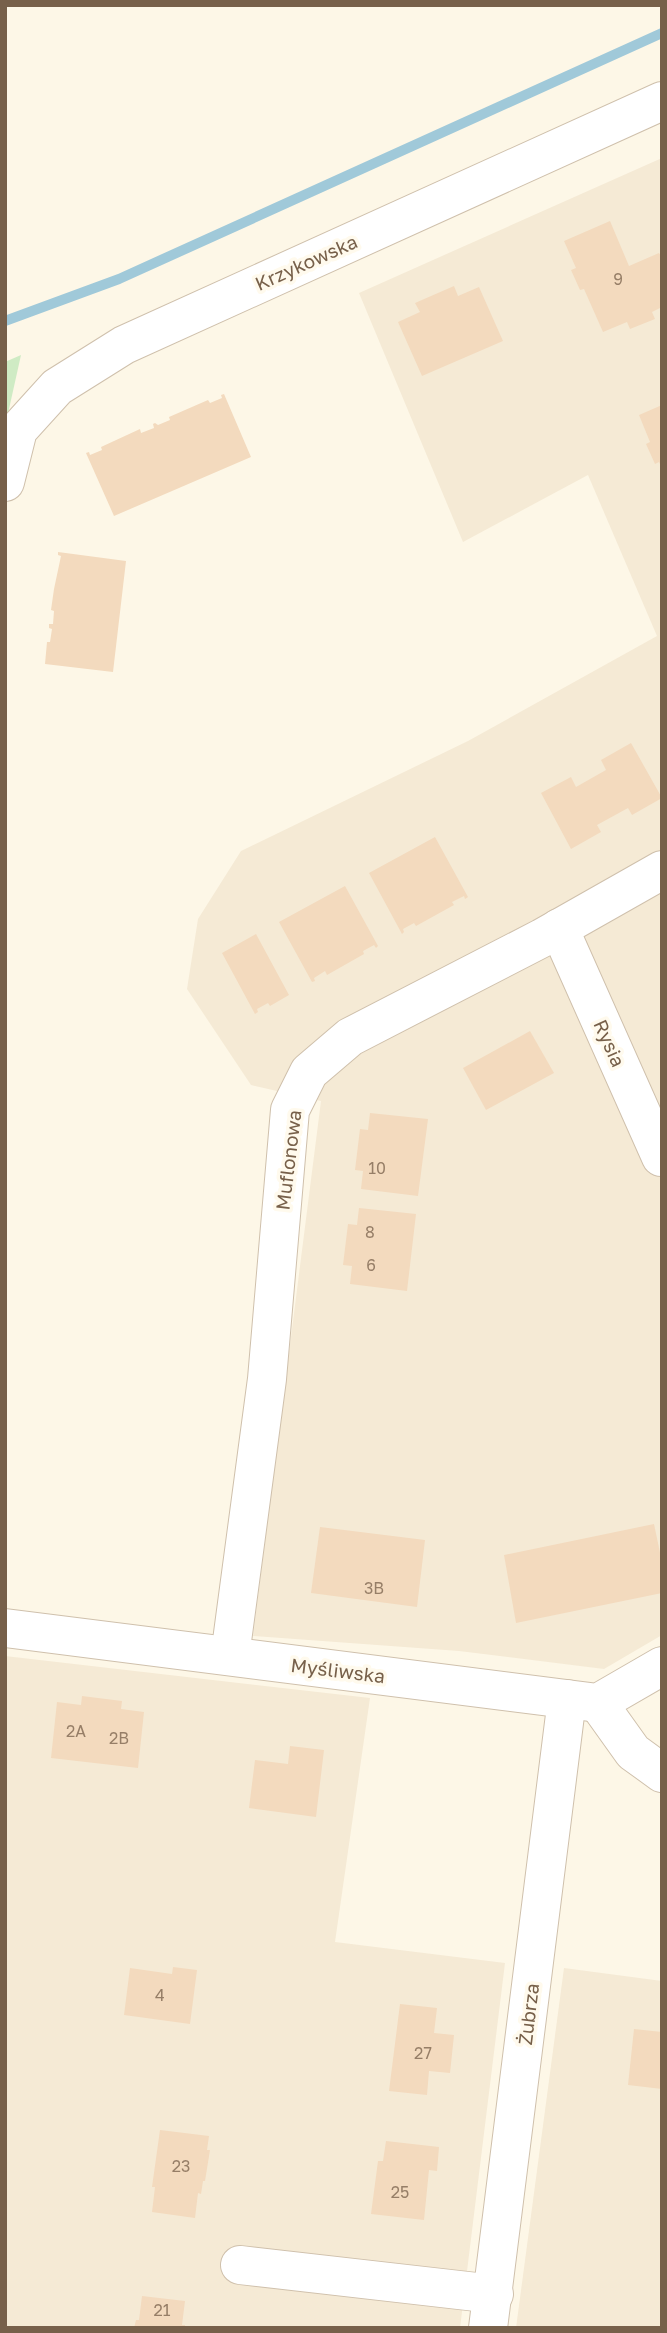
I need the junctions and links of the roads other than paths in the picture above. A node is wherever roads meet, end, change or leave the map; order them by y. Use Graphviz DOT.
graph roads {
  1 [pos="662,101"];
  2 [pos="5,482"];
  3 [pos="662,870"];
  4 [pos="559,928"];
  5 [pos="661,1157"];
  6 [pos="5,1628"];
  7 [pos="230,1656"];
  8 [pos="662,1666"];
  9 [pos="582,1701"];
  10 [pos="662,1773"];
  11 [pos="240,2265"];
  12 [pos="491,2311"];
  1 -- 2 [label="street, Krzykowska"];
  3 -- 4 [label="street, Muflonowa"];
  4 -- 5 [label="street, Rysia"];
  4 -- 7 [label="street, Muflonowa"];
  6 -- 7 [label="street, Myśliwska"];
  7 -- 9 [label="street, Myśliwska"];
  8 -- 9 [label="street"];
  9 -- 10 [label="street"];
  9 -- 12 [label="street, Żubrza"];
  11 -- 12 [label="street"];
}
